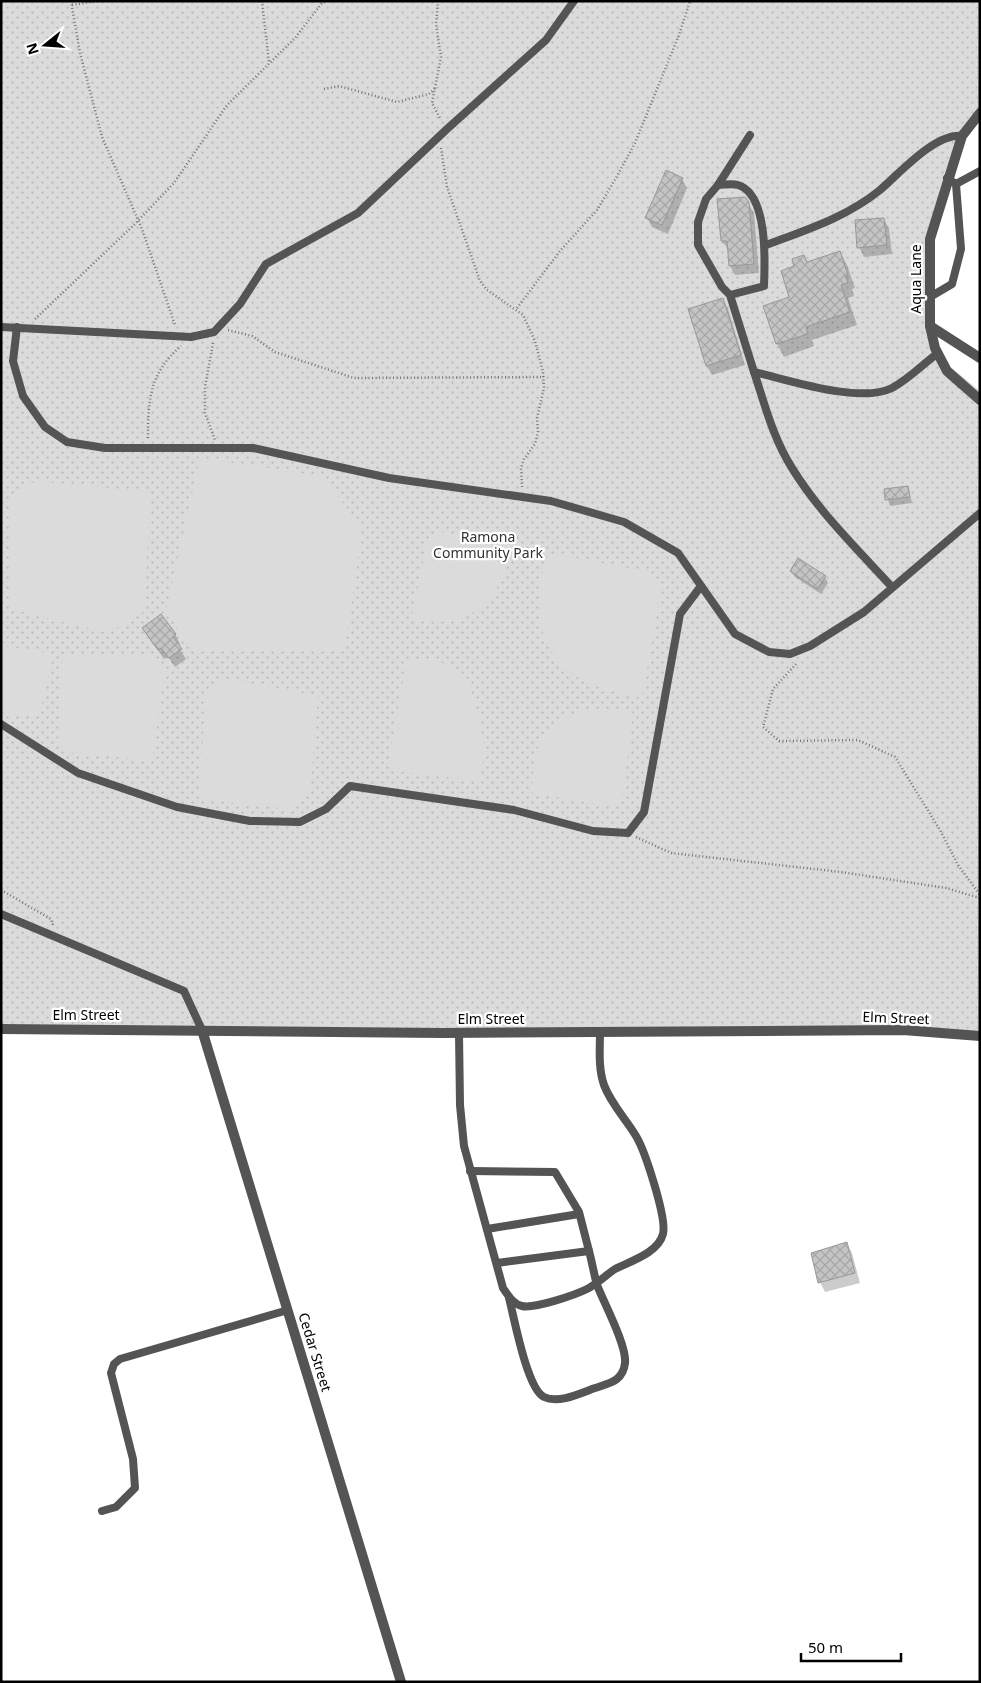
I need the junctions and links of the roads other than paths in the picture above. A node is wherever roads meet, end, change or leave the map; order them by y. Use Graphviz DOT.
graph roads {
  1 [pos="574,1"];
  2 [pos="978,116"];
  3 [pos="750,135"];
  4 [pos="962,136"];
  5 [pos="980,172"];
  6 [pos="951,181"];
  7 [pos="718,185"];
  8 [pos="766,245"];
  9 [pos="730,295"];
  10 [pos="930,297"];
  11 [pos="930,326"];
  12 [pos="1,327"];
  13 [pos="17,327"];
  14 [pos="938,354"];
  15 [pos="980,358"];
  16 [pos="754,372"];
  17 [pos="980,400"];
  18 [pos="980,513"];
  19 [pos="701,586"];
  20 [pos="892,587"];
  21 [pos="1,724"];
  22 [pos="1,914"];
  23 [pos="1,1028"];
  24 [pos="202,1030"];
  25 [pos="600,1032"];
  26 [pos="459,1033"];
  27 [pos="980,1036"];
  28 [pos="470,1171"];
  29 [pos="579,1214"];
  30 [pos="487,1230"];
  31 [pos="589,1251"];
  32 [pos="496,1263"];
  33 [pos="597,1282"];
  34 [pos="509,1298"];
  35 [pos="288,1310"];
  36 [pos="102,1511"];
  37 [pos="401,1682"];
  1 -- 13 [label="lane"];
  2 -- 4 [label="street, Aqua Lane"];
  3 -- 7 [label="lane"];
  4 -- 6 [label="street, Aqua Lane"];
  4 -- 8 [label="lane"];
  5 -- 6 [label="lane"];
  6 -- 10 [label="street, Aqua Lane"];
  6 -- 10 [label="lane"];
  7 -- 8 [label="lane"];
  7 -- 9 [label="lane"];
  8 -- 9 [label="lane"];
  9 -- 16 [label="lane"];
  10 -- 11 [label="street, Aqua Lane"];
  11 -- 14 [label="street, Aqua Lane"];
  11 -- 15 [label="street"];
  12 -- 13 [label="lane"];
  13 -- 19 [label="lane"];
  14 -- 16 [label="lane"];
  14 -- 17 [label="street, Aqua Lane"];
  16 -- 20 [label="lane"];
  18 -- 20 [label="lane"];
  19 -- 20 [label="lane"];
  19 -- 21 [label="lane"];
  22 -- 24 [label="lane"];
  23 -- 24 [label="street, Elm Street"];
  24 -- 26 [label="street, Elm Street"];
  24 -- 35 [label="street, Cedar Street"];
  25 -- 26 [label="street, Elm Street"];
  25 -- 27 [label="street, Elm Street"];
  25 -- 33 [label="lane"];
  26 -- 28 [label="lane"];
  28 -- 29 [label="lane"];
  28 -- 30 [label="lane"];
  29 -- 30 [label="lane"];
  29 -- 31 [label="lane"];
  30 -- 32 [label="lane"];
  31 -- 32 [label="lane"];
  31 -- 33 [label="lane"];
  32 -- 34 [label="lane"];
  33 -- 34 [label="lane"];
  33 -- 34 [label="lane"];
  35 -- 36 [label="lane"];
  35 -- 37 [label="street, Cedar Street"];
}
